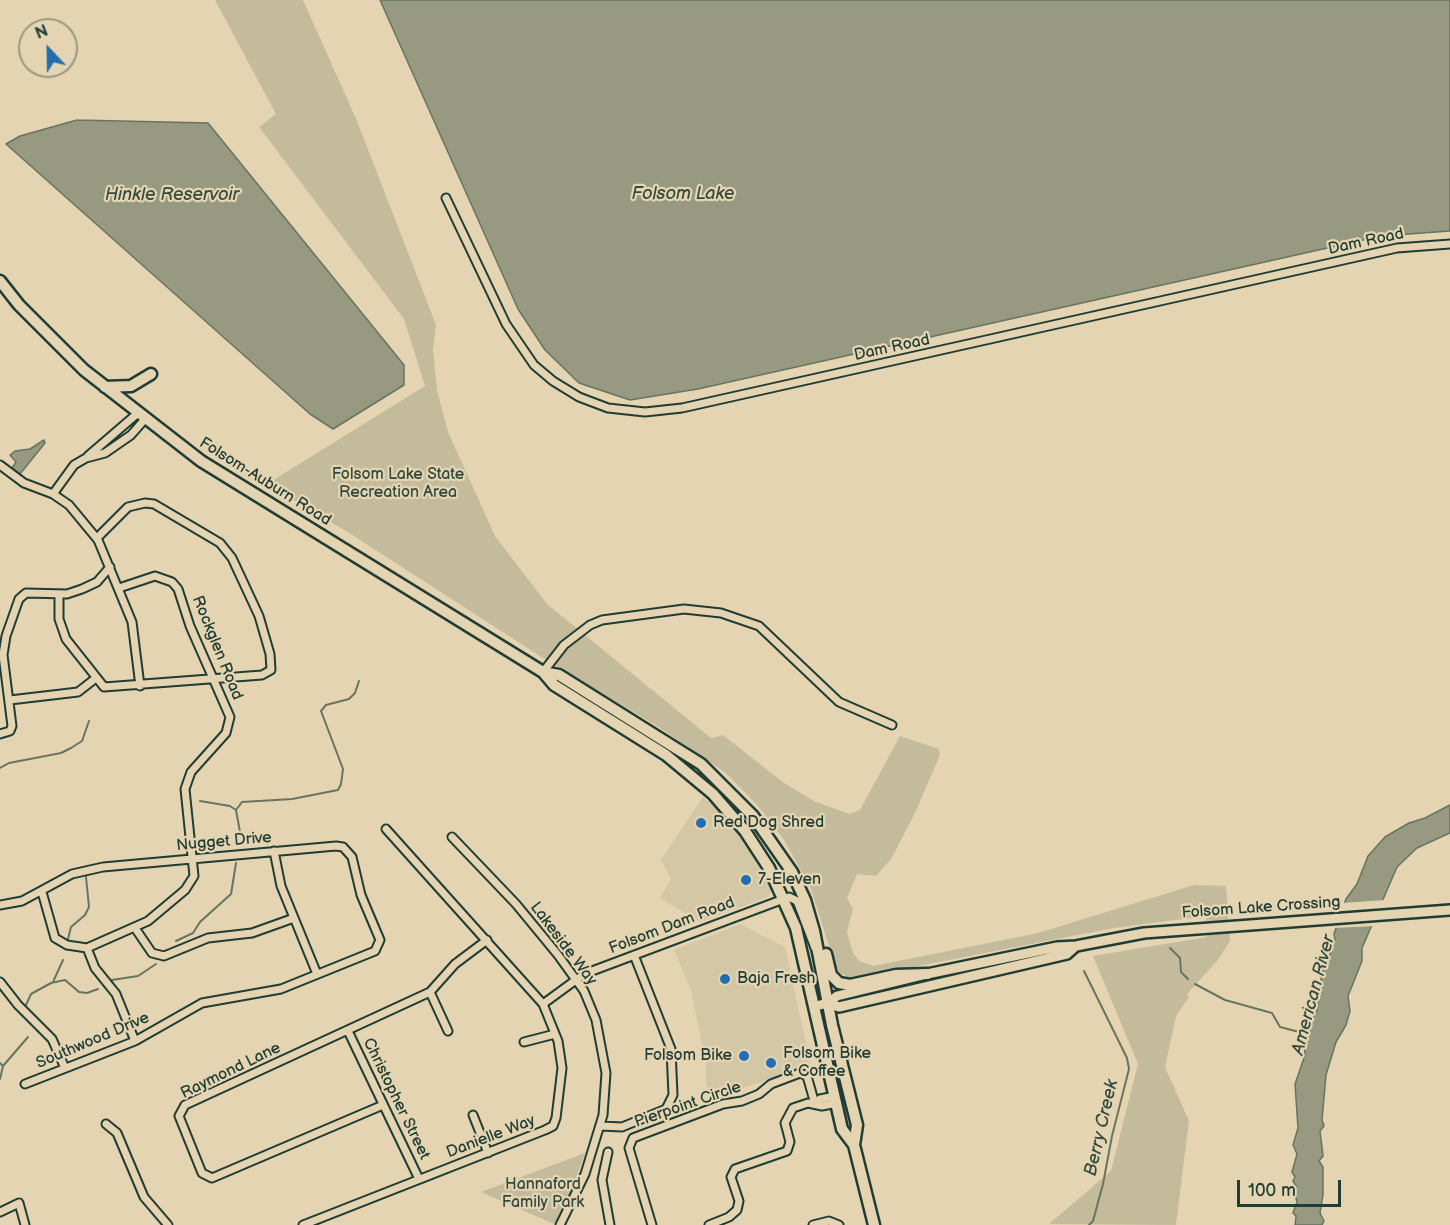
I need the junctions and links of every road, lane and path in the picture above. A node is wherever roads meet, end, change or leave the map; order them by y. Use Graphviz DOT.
graph roads {
  1 [pos="446,198"];
  2 [pos="1450,244"];
  3 [pos="0,281"];
  4 [pos="151,374"];
  5 [pos="104,387"];
  6 [pos="141,416"];
  7 [pos="0,465"];
  8 [pos="53,494"];
  9 [pos="97,538"];
  10 [pos="110,567"];
  11 [pos="119,588"];
  12 [pos="59,594"];
  13 [pos="543,672"];
  14 [pos="96,678"];
  15 [pos="213,678"];
  16 [pos="140,686"];
  17 [pos="10,700"];
  18 [pos="892,725"];
  19 [pos="0,734"];
  20 [pos="386,829"];
  21 [pos="452,837"];
  22 [pos="274,851"];
  23 [pos="193,858"];
  24 [pos="42,892"];
  25 [pos="784,898"];
  26 [pos="0,905"];
  27 [pos="1450,910"];
  28 [pos="294,918"];
  29 [pos="135,928"];
  30 [pos="814,931"];
  31 [pos="487,940"];
  32 [pos="1076,946"];
  33 [pos="87,948"];
  34 [pos="373,952"];
  35 [pos="818,952"];
  36 [pos="634,955"];
  37 [pos="317,974"];
  38 [pos="927,974"];
  39 [pos="577,980"];
  40 [pos="0,982"];
  41 [pos="430,992"];
  42 [pos="543,1004"];
  43 [pos="828,1004"];
  44 [pos="816,1006"];
  45 [pos="348,1031"];
  46 [pos="448,1031"];
  47 [pos="555,1034"];
  48 [pos="135,1041"];
  49 [pos="524,1041"];
  50 [pos="65,1068"];
  51 [pos="25,1084"];
  52 [pos="836,1100"];
  53 [pos="815,1104"];
  54 [pos="383,1105"];
  55 [pos="473,1115"];
  56 [pos="106,1124"];
  57 [pos="601,1126"];
  58 [pos="854,1145"];
  59 [pos="608,1152"];
  60 [pos="488,1153"];
  61 [pos="419,1179"];
  62 [pos="0,1212"];
  63 [pos="25,1225"];
  64 [pos="168,1225"];
  65 [pos="303,1225"];
  66 [pos="560,1225"];
  67 [pos="610,1225"];
  68 [pos="652,1225"];
  69 [pos="709,1225"];
  70 [pos="813,1225"];
  71 [pos="839,1225"];
  72 [pos="874,1225"];
  1 -- 2 [label="street, Dam Road"];
  3 -- 5 [label="main road, Folsom-Auburn Road"];
  4 -- 5 [label="main road"];
  5 -- 6 [label="main road, Folsom-Auburn Road"];
  6 -- 8 [label="street"];
  6 -- 13 [label="main road, Folsom-Auburn Road"];
  7 -- 8 [label="street"];
  8 -- 9 [label="street"];
  9 -- 10 [label="street"];
  9 -- 15 [label="street"];
  10 -- 11 [label="street"];
  10 -- 12 [label="street"];
  11 -- 15 [label="street, Rockglen Road"];
  11 -- 16 [label="street"];
  12 -- 14 [label="street"];
  12 -- 17 [label="street"];
  13 -- 18 [label="street"];
  13 -- 25 [label="main road, Folsom-Auburn Road"];
  13 -- 30 [label="main road, Folsom-Auburn Road"];
  14 -- 16 [label="street"];
  14 -- 17 [label="street"];
  15 -- 16 [label="street"];
  15 -- 23 [label="street, Rockglen Road"];
  17 -- 19 [label="street"];
  20 -- 31 [label="street, Danielle Way"];
  21 -- 39 [label="street, Lakeside Way"];
  22 -- 23 [label="street, Nugget Drive"];
  22 -- 28 [label="street"];
  22 -- 34 [label="street, Nugget Drive"];
  23 -- 24 [label="street, Nugget Drive"];
  23 -- 29 [label="street, Rockglen Road"];
  24 -- 26 [label="street, Nugget Drive"];
  24 -- 33 [label="street"];
  25 -- 35 [label="street"];
  25 -- 36 [label="street, Folsom Dam Road"];
  25 -- 44 [label="main road, Folsom-Auburn Road"];
  27 -- 32 [label="main road, Folsom Lake Crossing"];
  28 -- 29 [label="street"];
  28 -- 37 [label="street"];
  29 -- 33 [label="street, Rockglen Road"];
  30 -- 35 [label="main road, Folsom-Auburn Road"];
  30 -- 38 [label="main road"];
  31 -- 41 [label="street, Raymond Lane"];
  31 -- 42 [label="street, Danielle Way"];
  32 -- 38 [label="main road, Folsom Lake Crossing"];
  32 -- 43 [label="main road, Folsom Lake Crossing"];
  33 -- 48 [label="street"];
  34 -- 37 [label="street, Southwood Drive"];
  35 -- 43 [label="main road, Folsom-Auburn Road"];
  36 -- 39 [label="street, Folsom Dam Road"];
  36 -- 57 [label="street"];
  37 -- 48 [label="street, Southwood Drive"];
  38 -- 43 [label="main road, Folsom Lake Crossing"];
  39 -- 42 [label="street, Folsom Dam Road"];
  39 -- 57 [label="street, Lakeside Way"];
  40 -- 50 [label="street"];
  41 -- 45 [label="street, Raymond Lane"];
  41 -- 46 [label="street"];
  42 -- 47 [label="street, Danielle Way"];
  43 -- 44 [label="main road, Folsom Lake Crossing"];
  43 -- 58 [label="main road, Folsom-Auburn Road"];
  44 -- 52 [label="main road, Folsom-Auburn Road"];
  45 -- 54 [label="street, Christopher Street"];
  45 -- 54 [label="street, Raymond Lane"];
  47 -- 49 [label="street"];
  47 -- 60 [label="street, Danielle Way"];
  48 -- 50 [label="street, Southwood Drive"];
  50 -- 51 [label="street, Southwood Drive"];
  52 -- 53 [label="street"];
  52 -- 58 [label="main road, Folsom-Auburn Road"];
  53 -- 68 [label="street, Pierpoint Circle"];
  53 -- 69 [label="street"];
  54 -- 61 [label="street, Christopher Street"];
  55 -- 60 [label="street"];
  56 -- 64 [label="street"];
  57 -- 66 [label="street, Lakeside Way"];
  58 -- 72 [label="main road, Folsom-Auburn Road"];
  59 -- 67 [label="street"];
  60 -- 61 [label="street, Danielle Way"];
  61 -- 65 [label="street, Danielle Way"];
  62 -- 63 [label="street"];
  70 -- 71 [label="street"];
}
